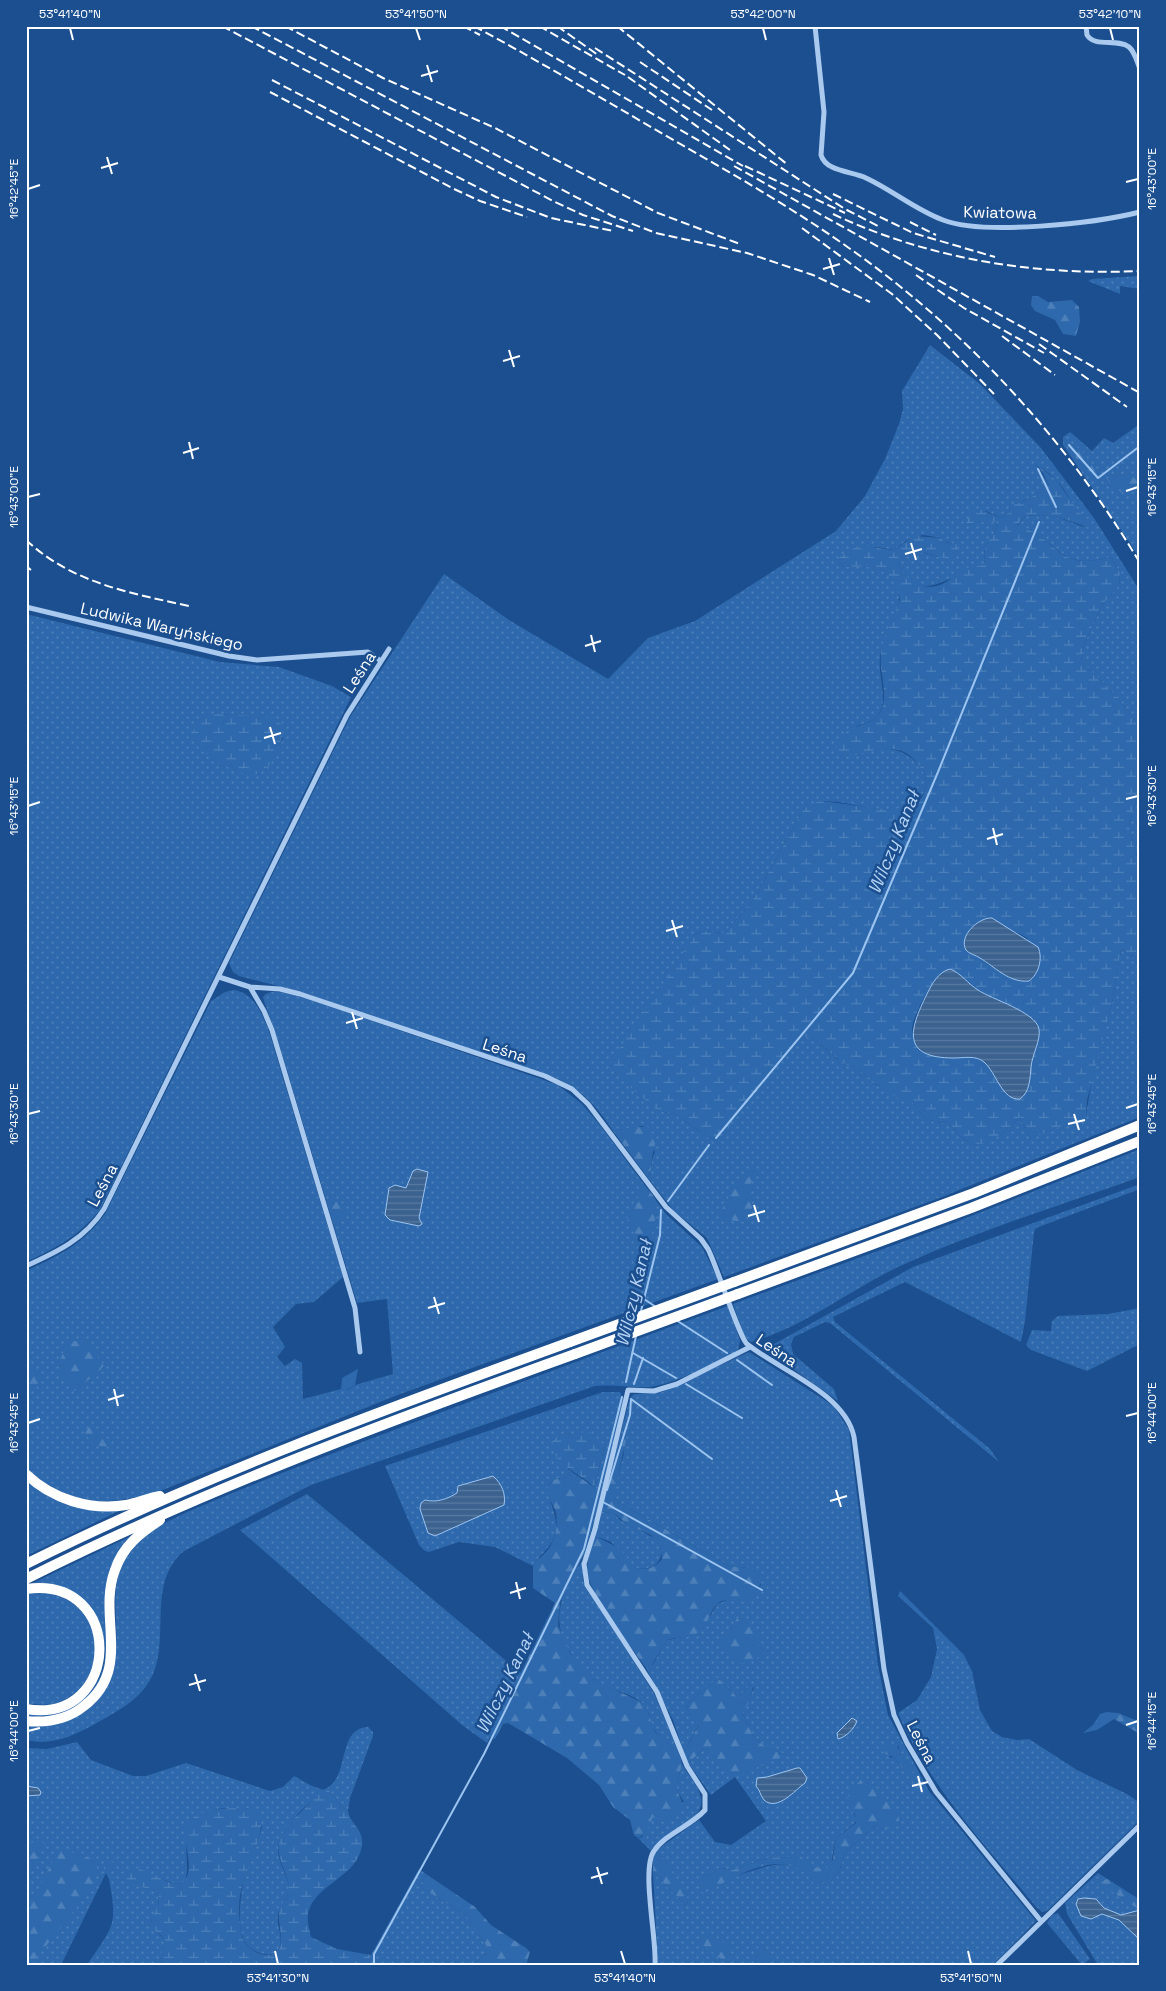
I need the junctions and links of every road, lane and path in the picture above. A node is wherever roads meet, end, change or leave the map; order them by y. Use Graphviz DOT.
graph roads {
  1 [pos="815,26"];
  2 [pos="1086,26"];
  3 [pos="1140,70"];
  4 [pos="1140,212"];
  5 [pos="26,607"];
  6 [pos="388,649"];
  7 [pos="381,661"];
  8 [pos="219,977"];
  9 [pos="250,987"];
  10 [pos="1140,1125"];
  11 [pos="1140,1141"];
  12 [pos="26,1266"];
  13 [pos="750,1347"];
  14 [pos="360,1352"];
  15 [pos="26,1474"];
  16 [pos="187,1489"];
  17 [pos="192,1500"];
  18 [pos="26,1564"];
  19 [pos="26,1579"];
  20 [pos="26,1589"];
  21 [pos="26,1709"];
  22 [pos="26,1721"];
  23 [pos="1140,1825"];
  24 [pos="1041,1921"];
  25 [pos="655,1965"];
  26 [pos="997,1965"];
  1 -- 4 [label="street, Kwiatowa"];
  2 -- 3 [label="street"];
  5 -- 7 [label="street, Ludwika Waryńskiego"];
  6 -- 7 [label="street, Leśna"];
  7 -- 8 [label="street, Leśna"];
  8 -- 9 [label="street, Leśna"];
  8 -- 12 [label="street, Leśna"];
  9 -- 13 [label="street, Leśna"];
  9 -- 14 [label="street"];
  10 -- 16 [label="highway, bridge"];
  11 -- 17 [label="highway, bridge"];
  13 -- 24 [label="street, Leśna"];
  13 -- 25 [label="street"];
  15 -- 16 [label="highway"];
  16 -- 18 [label="highway"];
  17 -- 19 [label="highway"];
  17 -- 22 [label="highway"];
  20 -- 21 [label="highway"];
  23 -- 24 [label="street"];
  24 -- 26 [label="street"];
}
